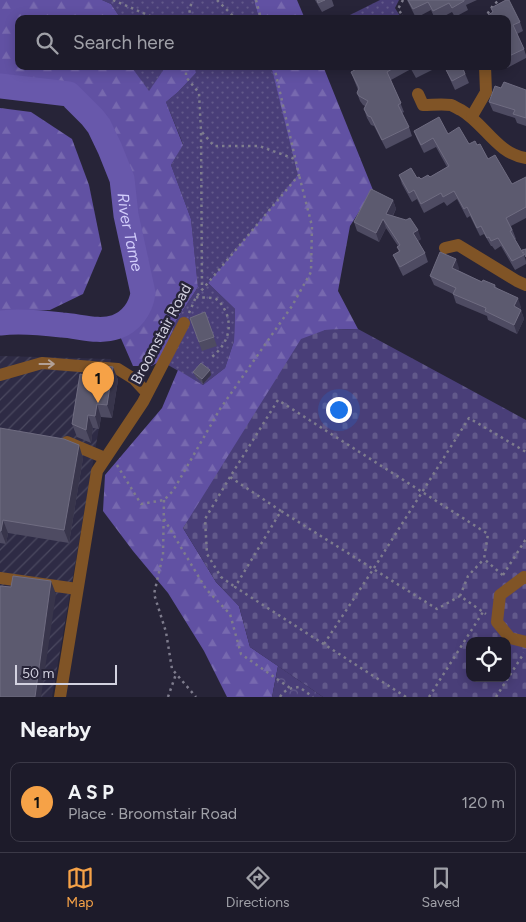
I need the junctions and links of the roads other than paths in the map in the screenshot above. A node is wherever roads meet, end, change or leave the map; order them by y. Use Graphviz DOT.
graph roads {
  1 [pos="485,70"];
  2 [pos="421,105"];
  3 [pos="472,116"];
  4 [pos="526,158"];
  5 [pos="445,248"];
  6 [pos="526,285"];
  7 [pos="184,323"];
  8 [pos="0,375"];
  9 [pos="147,394"];
  10 [pos="68,442"];
  11 [pos="107,455"];
  12 [pos="0,578"];
  13 [pos="526,578"];
  14 [pos="77,590"];
  15 [pos="526,642"];
  16 [pos="60,697"];
  1 -- 3 [label="street"];
  2 -- 3 [label="street"];
  3 -- 4 [label="street"];
  5 -- 6 [label="street"];
  7 -- 9 [label="street, Broomstair Road"];
  8 -- 9 [label="street, one-way"];
  9 -- 11 [label="street, Broomstair Road"];
  10 -- 11 [label="street"];
  11 -- 14 [label="street, Broomstair Road"];
  12 -- 14 [label="street"];
  13 -- 15 [label="street"];
  14 -- 16 [label="street, Broomstair Road"];
}
